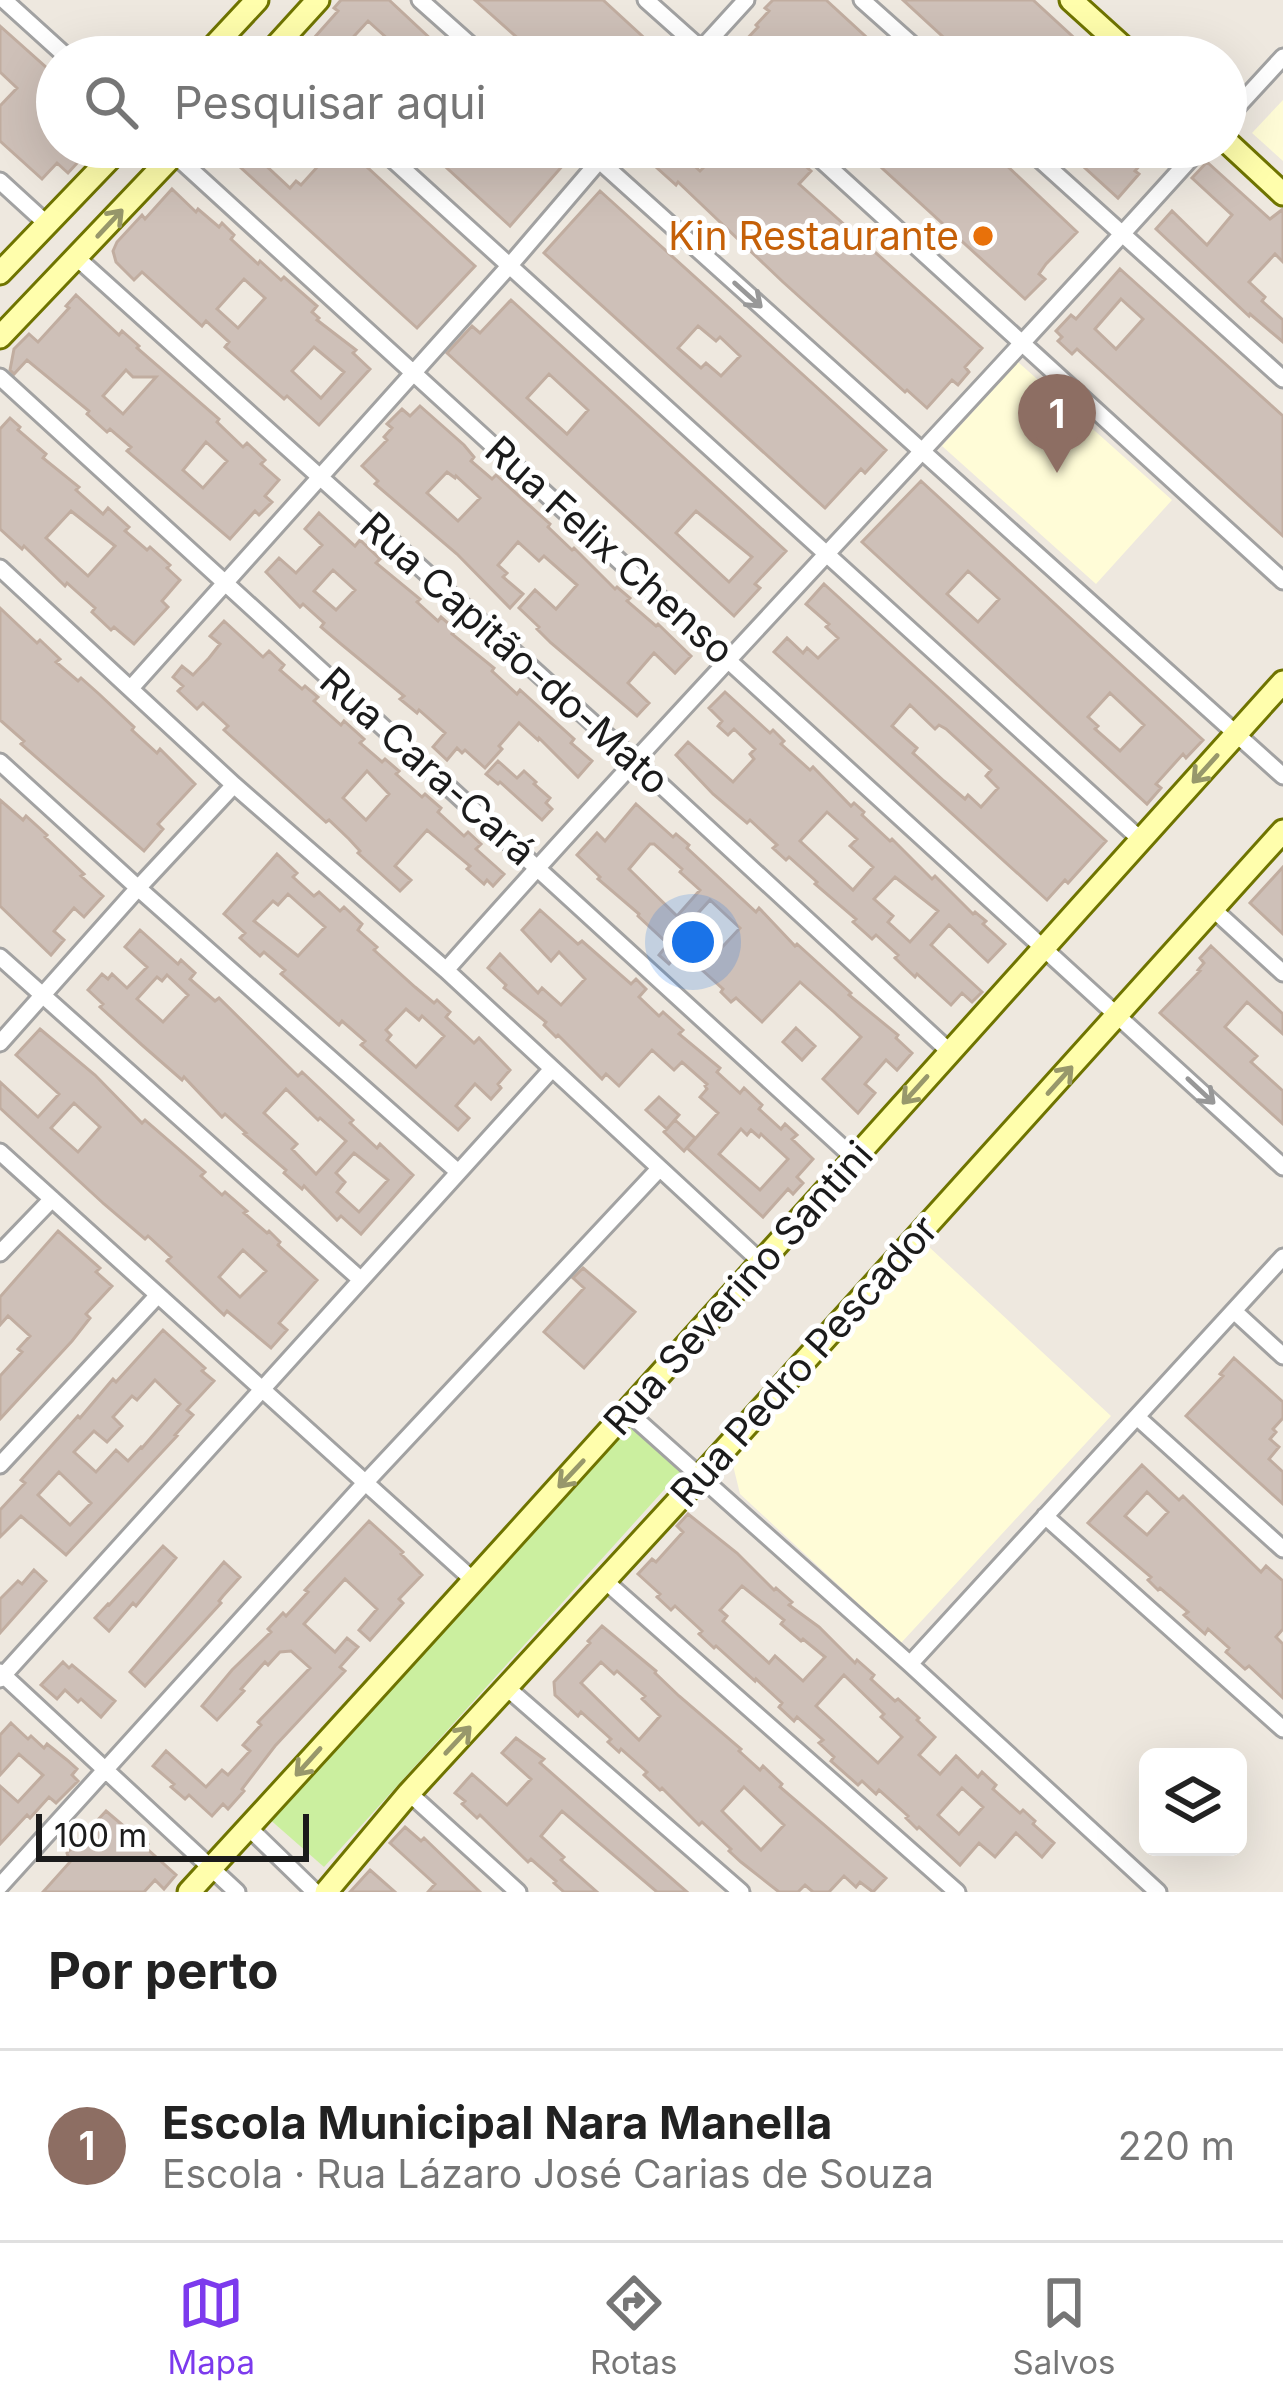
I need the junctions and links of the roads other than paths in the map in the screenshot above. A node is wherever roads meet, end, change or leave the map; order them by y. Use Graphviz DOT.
graph roads {
  1 [pos="4,0"];
  2 [pos="257,0"];
  3 [pos="318,0"];
  4 [pos="420,0"];
  5 [pos="646,0"];
  6 [pos="746,0"];
  7 [pos="862,0"];
  8 [pos="1071,0"];
  9 [pos="44,36"];
  10 [pos="224,36"];
  11 [pos="288,36"];
  12 [pos="460,36"];
  13 [pos="683,36"];
  14 [pos="717,36"];
  15 [pos="902,36"];
  16 [pos="1111,36"];
  17 [pos="1283,58"];
  18 [pos="1247,97"];
  19 [pos="1247,161"];
  20 [pos="101,168"];
  21 [pos="158,168"];
  22 [pos="194,168"];
  23 [pos="403,168"];
  24 [pos="591,168"];
  25 [pos="607,168"];
  26 [pos="831,168"];
  27 [pos="1049,168"];
  28 [pos="1182,168"];
  29 [pos="0,181"];
  30 [pos="1283,194"];
  31 [pos="47,224"];
  32 [pos="1123,234"];
  33 [pos="77,258"];
  34 [pos="511,264"];
  35 [pos="0,273"];
  36 [pos="0,337"];
  37 [pos="1022,344"];
  38 [pos="413,370"];
  39 [pos="0,377"];
  40 [pos="1283,379"];
  41 [pos="923,452"];
  42 [pos="320,477"];
  43 [pos="827,555"];
  44 [pos="0,568"];
  45 [pos="1283,580"];
  46 [pos="226,583"];
  47 [pos="730,661"];
  48 [pos="1283,682"];
  49 [pos="130,688"];
  50 [pos="1236,734"];
  51 [pos="634,761"];
  52 [pos="0,762"];
  53 [pos="1283,776"];
  54 [pos="234,785"];
  55 [pos="1283,831"];
  56 [pos="1141,840"];
  57 [pos="538,867"];
  58 [pos="138,888"];
  59 [pos="1213,909"];
  60 [pos="1044,946"];
  61 [pos="0,957"];
  62 [pos="446,970"];
  63 [pos="1283,973"];
  64 [pos="43,996"];
  65 [pos="1119,1015"];
  66 [pos="0,1043"];
  67 [pos="950,1052"];
  68 [pos="552,1069"];
  69 [pos="0,1152"];
  70 [pos="854,1158"];
  71 [pos="1283,1167"];
  72 [pos="659,1169"];
  73 [pos="457,1171"];
  74 [pos="52,1199"];
  75 [pos="0,1253"];
  76 [pos="1283,1257"];
  77 [pos="760,1262"];
  78 [pos="360,1279"];
  79 [pos="158,1295"];
  80 [pos="1234,1311"];
  81 [pos="1283,1356"];
  82 [pos="262,1389"];
  83 [pos="628,1412"];
  84 [pos="1137,1417"];
  85 [pos="0,1465"];
  86 [pos="700,1477"];
  87 [pos="365,1483"];
  88 [pos="1046,1516"];
  89 [pos="1283,1549"];
  90 [pos="473,1580"];
  91 [pos="604,1580"];
  92 [pos="910,1664"];
  93 [pos="1,1675"];
  94 [pos="506,1687"];
  95 [pos="1283,1729"];
  96 [pos="107,1769"];
  97 [pos="409,1793"];
  98 [pos="249,1828"];
  99 [pos="211,1868"];
  100 [pos="0,1886"];
  101 [pos="189,1892"];
  102 [pos="238,1892"];
  103 [pos="315,1892"];
  104 [pos="326,1892"];
  105 [pos="518,1892"];
  106 [pos="741,1892"];
  107 [pos="957,1892"];
  108 [pos="1158,1892"];
  1 -- 9 [label="street"];
  2 -- 10 [label="street"];
  3 -- 11 [label="street"];
  4 -- 12 [label="street"];
  5 -- 13 [label="street"];
  6 -- 14 [label="street"];
  7 -- 15 [label="street"];
  8 -- 16 [label="street"];
  17 -- 18 [label="street"];
  19 -- 30 [label="street"];
  20 -- 31 [label="street"];
  33 -- 21 [label="street, one-way"];
  22 -- 38 [label="street, Rua Felix Chenso"];
  23 -- 34 [label="street"];
  24 -- 34 [label="street"];
  25 -- 41 [label="street, one-way"];
  26 -- 37 [label="street"];
  27 -- 32 [label="street"];
  28 -- 32 [label="street"];
  29 -- 31 [label="street"];
  31 -- 35 [label="street"];
  32 -- 37 [label="street"];
  32 -- 40 [label="street"];
  33 -- 36 [label="street"];
  33 -- 42 [label="street, Rua Capitão-do-Mato"];
  34 -- 38 [label="street"];
  34 -- 43 [label="street"];
  37 -- 41 [label="street"];
  37 -- 45 [label="street"];
  38 -- 42 [label="street"];
  38 -- 47 [label="street, Rua Felix Chenso"];
  39 -- 46 [label="street, Rua Cara-Cará"];
  41 -- 43 [label="street"];
  41 -- 50 [label="street"];
  42 -- 46 [label="street"];
  42 -- 51 [label="street, Rua Capitão-do-Mato"];
  43 -- 47 [label="street"];
  43 -- 56 [label="street"];
  44 -- 49 [label="street"];
  46 -- 49 [label="street"];
  46 -- 57 [label="street, Rua Cara-Cará"];
  47 -- 51 [label="street"];
  47 -- 60 [label="street, Rua Felix Chenso"];
  48 -- 50 [label="street, Rua Severino Santini"];
  49 -- 54 [label="street"];
  50 -- 53 [label="street"];
  50 -- 56 [label="street, Rua Severino Santini, one-way"];
  51 -- 57 [label="street"];
  51 -- 67 [label="street, Rua Capitão-do-Mato"];
  52 -- 58 [label="street"];
  54 -- 58 [label="street"];
  54 -- 62 [label="street"];
  55 -- 59 [label="street, Rua Pedro Pescador"];
  56 -- 60 [label="street, Rua Severino Santini"];
  57 -- 62 [label="street"];
  57 -- 70 [label="street, Rua Cara-Cará"];
  58 -- 64 [label="street"];
  58 -- 73 [label="street"];
  59 -- 63 [label="street"];
  59 -- 65 [label="street, Rua Pedro Pescador"];
  60 -- 65 [label="street, Rua Felix Chenso"];
  60 -- 67 [label="street, Rua Severino Santini"];
  61 -- 64 [label="street"];
  62 -- 68 [label="street"];
  64 -- 66 [label="street"];
  64 -- 78 [label="street"];
  65 -- 71 [label="street, Rua Felix Chenso, one-way"];
  86 -- 65 [label="street, Rua Pedro Pescador, one-way"];
  67 -- 70 [label="street, Rua Severino Santini, one-way"];
  68 -- 72 [label="street"];
  68 -- 73 [label="street"];
  69 -- 74 [label="street"];
  70 -- 77 [label="street, Rua Severino Santini"];
  72 -- 77 [label="street"];
  72 -- 87 [label="street"];
  73 -- 78 [label="street"];
  74 -- 75 [label="street"];
  74 -- 79 [label="street"];
  76 -- 80 [label="street"];
  77 -- 83 [label="street, Rua Severino Santini"];
  78 -- 82 [label="street"];
  79 -- 82 [label="street"];
  79 -- 85 [label="street"];
  80 -- 81 [label="street"];
  80 -- 84 [label="street"];
  82 -- 87 [label="street"];
  82 -- 93 [label="street"];
  83 -- 86 [label="street"];
  83 -- 90 [label="street, Rua Severino Santini, one-way"];
  84 -- 88 [label="street"];
  84 -- 89 [label="street"];
  86 -- 91 [label="street, Rua Pedro Pescador"];
  86 -- 92 [label="street"];
  87 -- 90 [label="street"];
  87 -- 96 [label="street"];
  88 -- 92 [label="street"];
  88 -- 95 [label="street"];
  90 -- 98 [label="street, Rua Severino Santini, one-way"];
  91 -- 94 [label="street, Rua Pedro Pescador"];
  91 -- 107 [label="street"];
  92 -- 108 [label="street"];
  93 -- 96 [label="street"];
  97 -- 94 [label="street, Rua Pedro Pescador, one-way"];
  94 -- 106 [label="street"];
  96 -- 99 [label="street"];
  96 -- 100 [label="street"];
  97 -- 104 [label="street, Rua Pedro Pescador"];
  97 -- 105 [label="street"];
  98 -- 99 [label="street, Rua Severino Santini"];
  98 -- 103 [label="street"];
  99 -- 101 [label="street, Rua Severino Santini"];
  99 -- 102 [label="street"];
}
